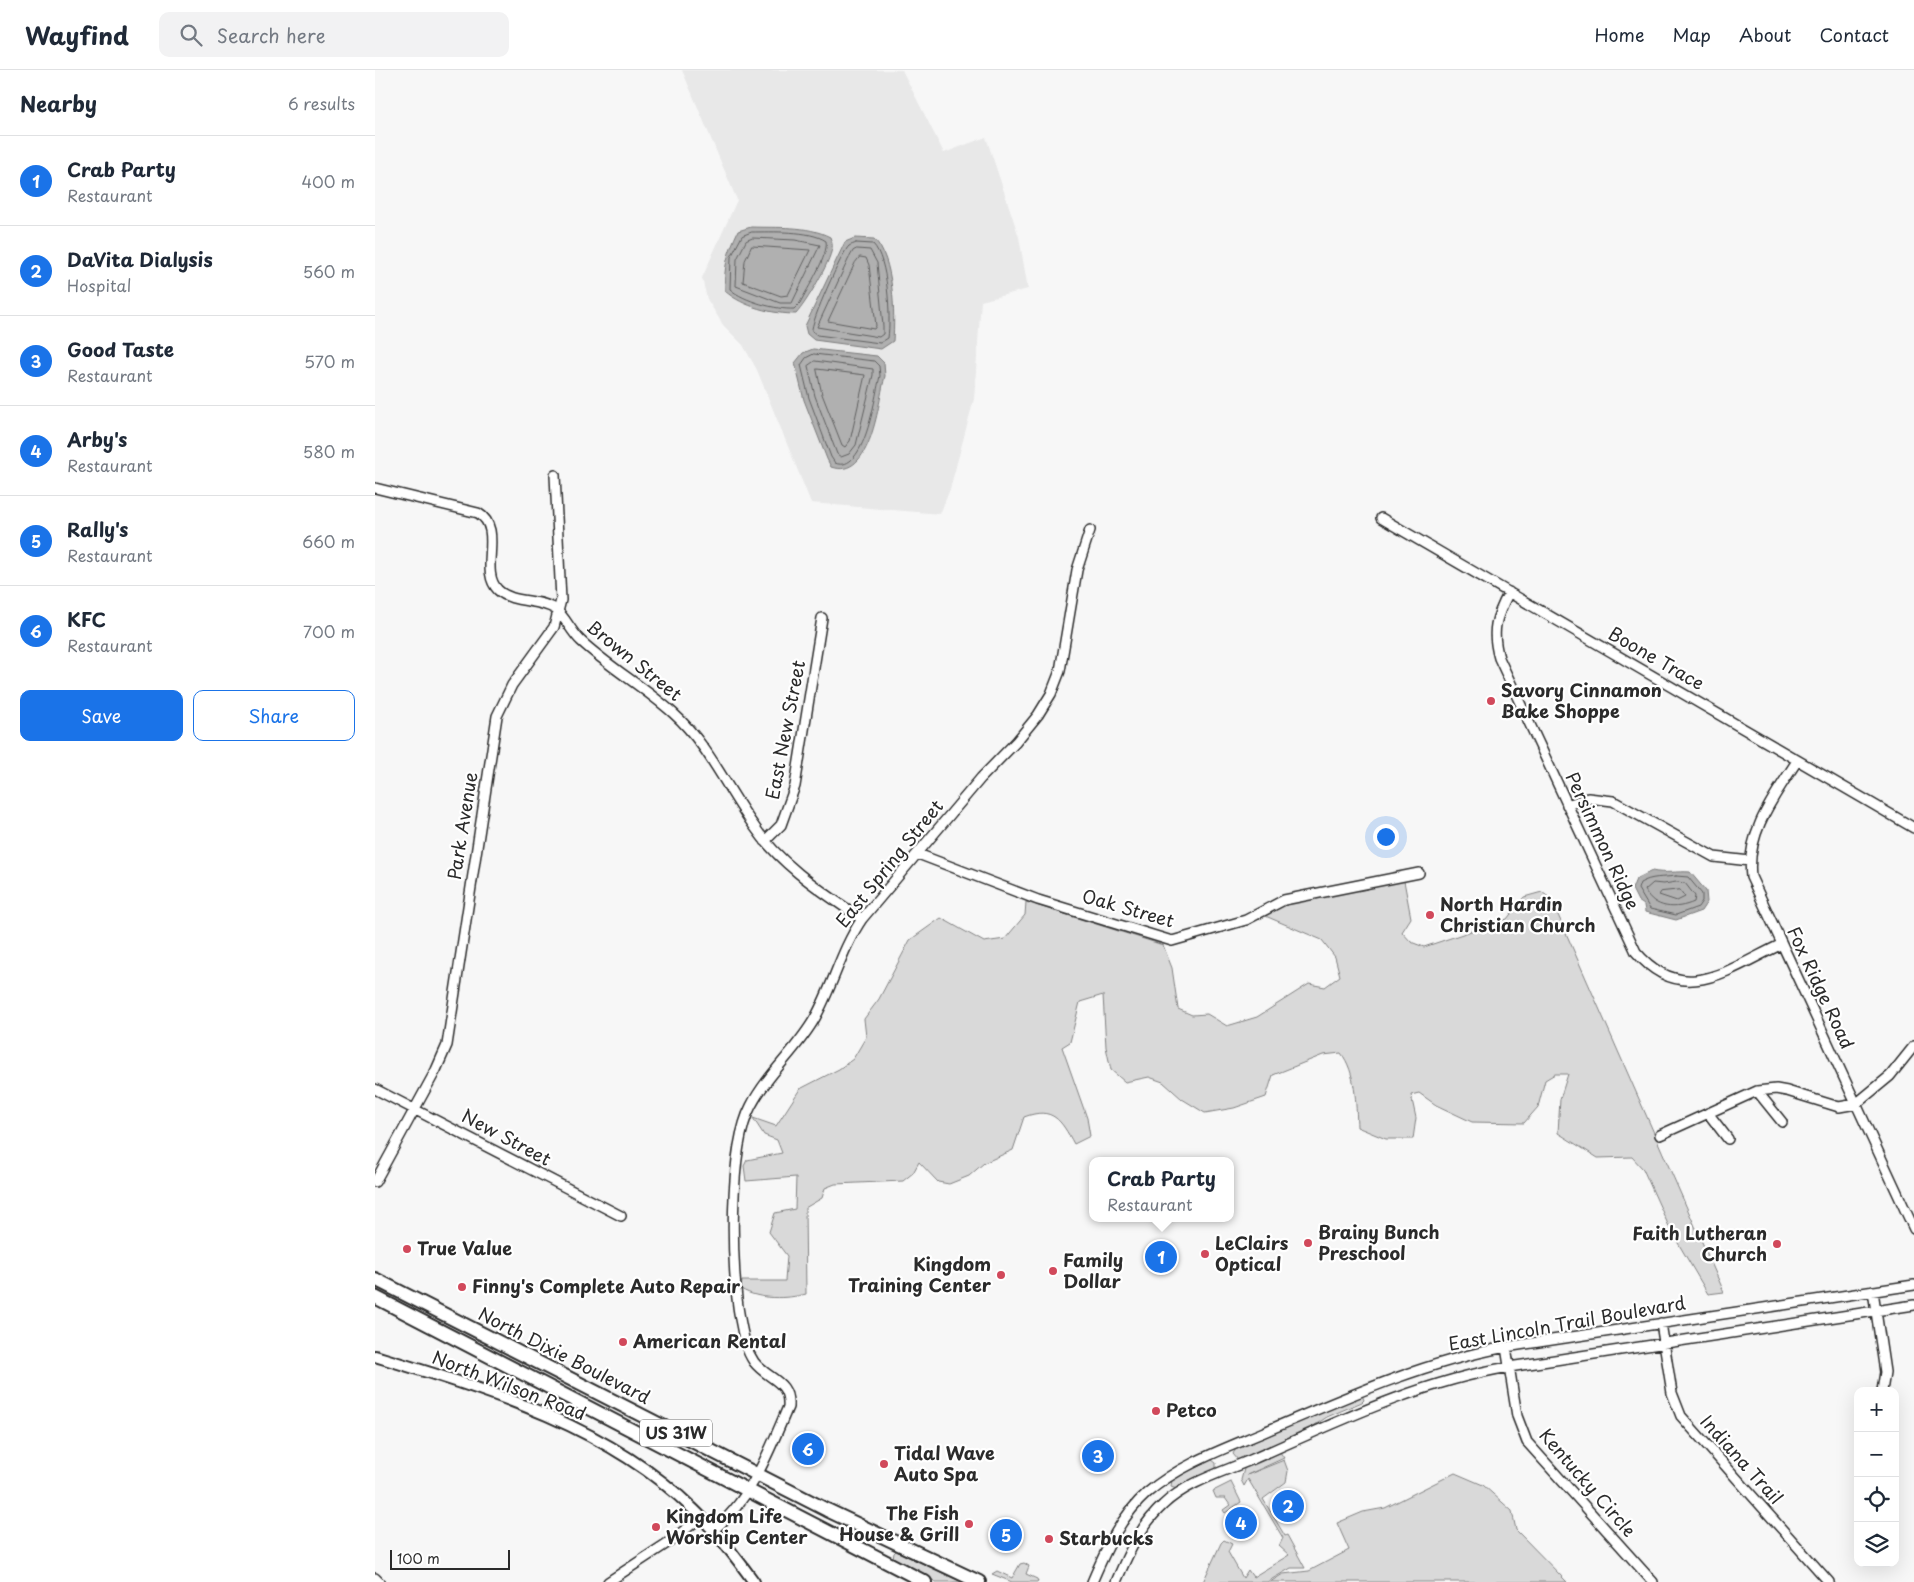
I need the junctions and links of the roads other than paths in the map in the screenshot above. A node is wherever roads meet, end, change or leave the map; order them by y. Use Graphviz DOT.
graph roads {
  1 [pos="555,475"];
  2 [pos="375,488"];
  3 [pos="1381,518"];
  4 [pos="1090,530"];
  5 [pos="1509,592"];
  6 [pos="559,612"];
  7 [pos="822,618"];
  8 [pos="1797,761"];
  9 [pos="1567,805"];
  10 [pos="1914,828"];
  11 [pos="765,841"];
  12 [pos="918,854"];
  13 [pos="1750,860"];
  14 [pos="1419,873"];
  15 [pos="862,919"];
  16 [pos="1782,944"];
  17 [pos="1914,1046"];
  18 [pos="375,1089"];
  19 [pos="1757,1091"];
  20 [pos="1856,1104"];
  21 [pos="414,1108"];
  22 [pos="1708,1113"];
  23 [pos="1783,1122"];
  24 [pos="1661,1135"];
  25 [pos="1728,1139"];
  26 [pos="375,1182"];
  27 [pos="621,1216"];
  28 [pos="1914,1229"];
  29 [pos="375,1279"];
  30 [pos="1914,1285"];
  31 [pos="1873,1291"];
  32 [pos="375,1297"];
  33 [pos="1914,1305"];
  34 [pos="1876,1312"];
  35 [pos="1661,1323"];
  36 [pos="1664,1343"];
  37 [pos="1507,1347"];
  38 [pos="375,1356"];
  39 [pos="1509,1367"];
  40 [pos="1883,1387"];
  41 [pos="757,1473"];
  42 [pos="747,1489"];
  43 [pos="701,1517"];
  44 [pos="712,1530"];
  45 [pos="375,1578"];
  46 [pos="379,1582"];
  47 [pos="608,1582"];
  48 [pos="754,1582"];
  49 [pos="925,1582"];
  50 [pos="979,1582"];
  51 [pos="1092,1582"];
  52 [pos="1116,1582"];
  53 [pos="1653,1582"];
  54 [pos="1829,1582"];
  1 -- 6 [label="street, Park Avenue"];
  2 -- 6 [label="street"];
  3 -- 5 [label="street, Boone Trace"];
  4 -- 12 [label="street, East Spring Street"];
  5 -- 8 [label="street, Boone Trace"];
  5 -- 9 [label="street, Persimmon Ridge"];
  6 -- 11 [label="street, Brown Street"];
  6 -- 21 [label="street, Park Avenue"];
  7 -- 11 [label="street, East New Street"];
  8 -- 10 [label="street, Boone Trace"];
  8 -- 13 [label="street, Fox Ridge Road"];
  9 -- 13 [label="street"];
  9 -- 16 [label="street, Persimmon Ridge"];
  11 -- 15 [label="street, Brown Street"];
  12 -- 14 [label="street, Oak Street"];
  12 -- 15 [label="street, East Spring Street"];
  13 -- 16 [label="street, Fox Ridge Road"];
  15 -- 41 [label="street, East Spring Street"];
  16 -- 20 [label="street, Fox Ridge Road"];
  17 -- 20 [label="street"];
  18 -- 21 [label="street, New Street"];
  19 -- 20 [label="street"];
  19 -- 22 [label="street"];
  19 -- 23 [label="street"];
  20 -- 28 [label="street, Fox Ridge Road"];
  21 -- 26 [label="street, Park Avenue"];
  21 -- 27 [label="street, New Street"];
  22 -- 24 [label="street"];
  22 -- 25 [label="street"];
  29 -- 41 [label="highway, North Dixie Boulevard / US 31W"];
  30 -- 31 [label="street, East Lincoln Trail Boulevard"];
  31 -- 34 [label="street"];
  31 -- 35 [label="street, East Lincoln Trail Boulevard"];
  32 -- 42 [label="highway, North Dixie Boulevard / US 31W"];
  33 -- 34 [label="street, East Lincoln Trail Boulevard"];
  34 -- 36 [label="street, East Lincoln Trail Boulevard"];
  34 -- 40 [label="street"];
  35 -- 36 [label="street, Indiana Trail"];
  35 -- 37 [label="street, East Lincoln Trail Boulevard"];
  36 -- 39 [label="street, East Lincoln Trail Boulevard"];
  36 -- 54 [label="street, Indiana Trail"];
  37 -- 39 [label="street, Kentucky Circle"];
  37 -- 51 [label="street, East Lincoln Trail Boulevard"];
  38 -- 43 [label="main road, North Wilson Road"];
  39 -- 52 [label="street, East Lincoln Trail Boulevard"];
  39 -- 53 [label="street, Kentucky Circle"];
  41 -- 42 [label="street, East Spring Street"];
  41 -- 50 [label="highway, North Dixie Boulevard / US 31W"];
  42 -- 44 [label="street, East Spring Street"];
  42 -- 49 [label="highway, North Dixie Boulevard / US 31W"];
  43 -- 44 [label="main road, North Wilson Road"];
  43 -- 47 [label="street"];
  44 -- 48 [label="main road, North Wilson Road"];
  45 -- 46 [label="street"];
}
